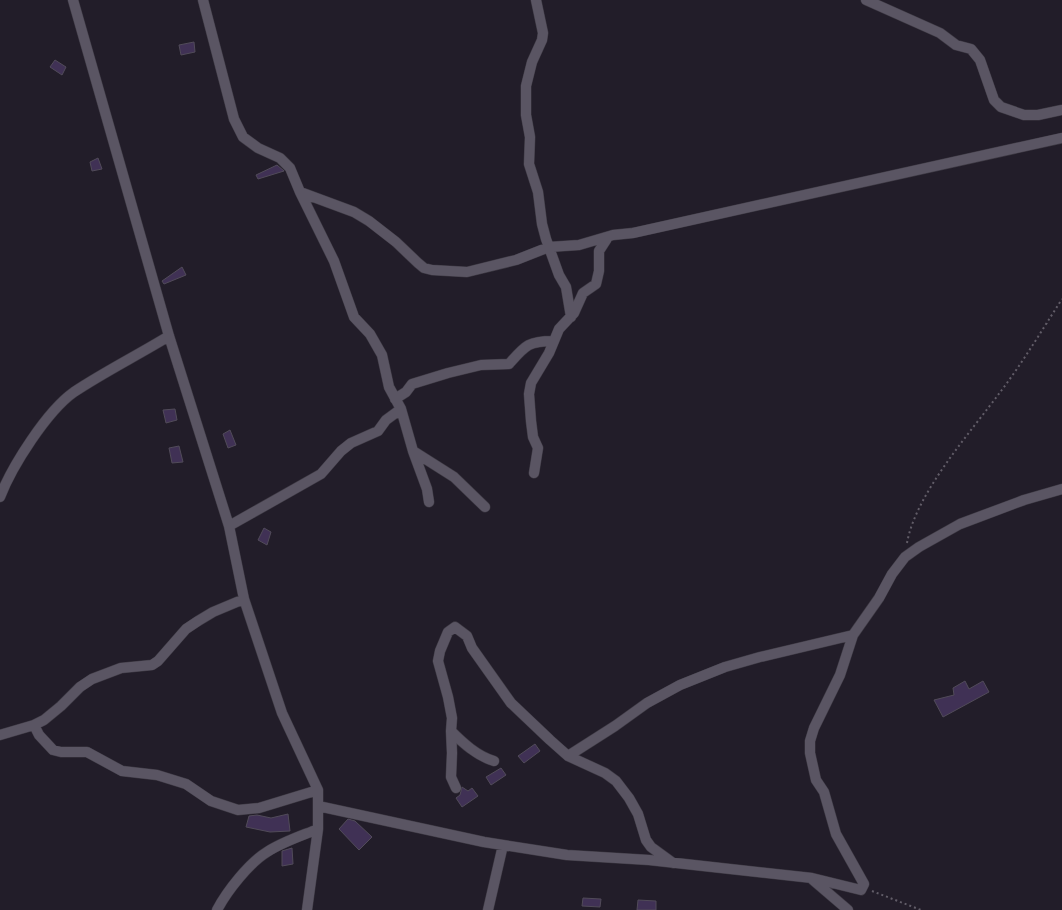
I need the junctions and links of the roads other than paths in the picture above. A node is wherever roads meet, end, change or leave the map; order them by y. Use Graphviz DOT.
graph roads {
  1 [pos="73,0"];
  2 [pos="203,0"];
  3 [pos="536,0"];
  4 [pos="866,0"];
  5 [pos="1062,110"];
  6 [pos="1062,138"];
  7 [pos="300,192"];
  8 [pos="608,237"];
  9 [pos="549,247"];
  10 [pos="571,317"];
  11 [pos="169,336"];
  12 [pos="553,341"];
  13 [pos="395,399"];
  14 [pos="401,409"];
  15 [pos="412,451"];
  16 [pos="534,473"];
  17 [pos="1062,489"];
  18 [pos="0,497"];
  19 [pos="429,502"];
  20 [pos="485,507"];
  21 [pos="229,526"];
  22 [pos="244,599"];
  23 [pos="853,635"];
  24 [pos="34,725"];
  25 [pos="451,731"];
  26 [pos="0,735"];
  27 [pos="568,756"];
  28 [pos="494,761"];
  29 [pos="456,788"];
  30 [pos="318,790"];
  31 [pos="318,806"];
  32 [pos="318,829"];
  33 [pos="503,845"];
  34 [pos="673,863"];
  35 [pos="812,878"];
  36 [pos="217,910"];
  37 [pos="307,910"];
  38 [pos="488,910"];
  39 [pos="848,910"];
  1 -- 11 [label="street"];
  2 -- 7 [label="street"];
  3 -- 9 [label="street"];
  4 -- 5 [label="street"];
  6 -- 8 [label="street"];
  7 -- 9 [label="street"];
  7 -- 13 [label="street"];
  8 -- 9 [label="street"];
  8 -- 10 [label="street"];
  9 -- 10 [label="street"];
  10 -- 12 [label="street"];
  11 -- 18 [label="street"];
  11 -- 21 [label="street"];
  12 -- 13 [label="street"];
  12 -- 16 [label="street"];
  13 -- 14 [label="street"];
  14 -- 15 [label="street"];
  14 -- 21 [label="street"];
  15 -- 19 [label="street"];
  15 -- 20 [label="street"];
  17 -- 23 [label="street"];
  21 -- 22 [label="street"];
  22 -- 24 [label="street"];
  22 -- 30 [label="street"];
  23 -- 27 [label="street"];
  23 -- 35 [label="street"];
  24 -- 26 [label="street"];
  24 -- 30 [label="street"];
  25 -- 27 [label="street"];
  25 -- 28 [label="street"];
  25 -- 29 [label="street"];
  27 -- 34 [label="street"];
  30 -- 31 [label="street"];
  31 -- 32 [label="street"];
  31 -- 33 [label="street"];
  32 -- 36 [label="street"];
  32 -- 37 [label="street"];
  33 -- 34 [label="street"];
  33 -- 38 [label="street"];
  34 -- 35 [label="street"];
  35 -- 39 [label="street"];
}
